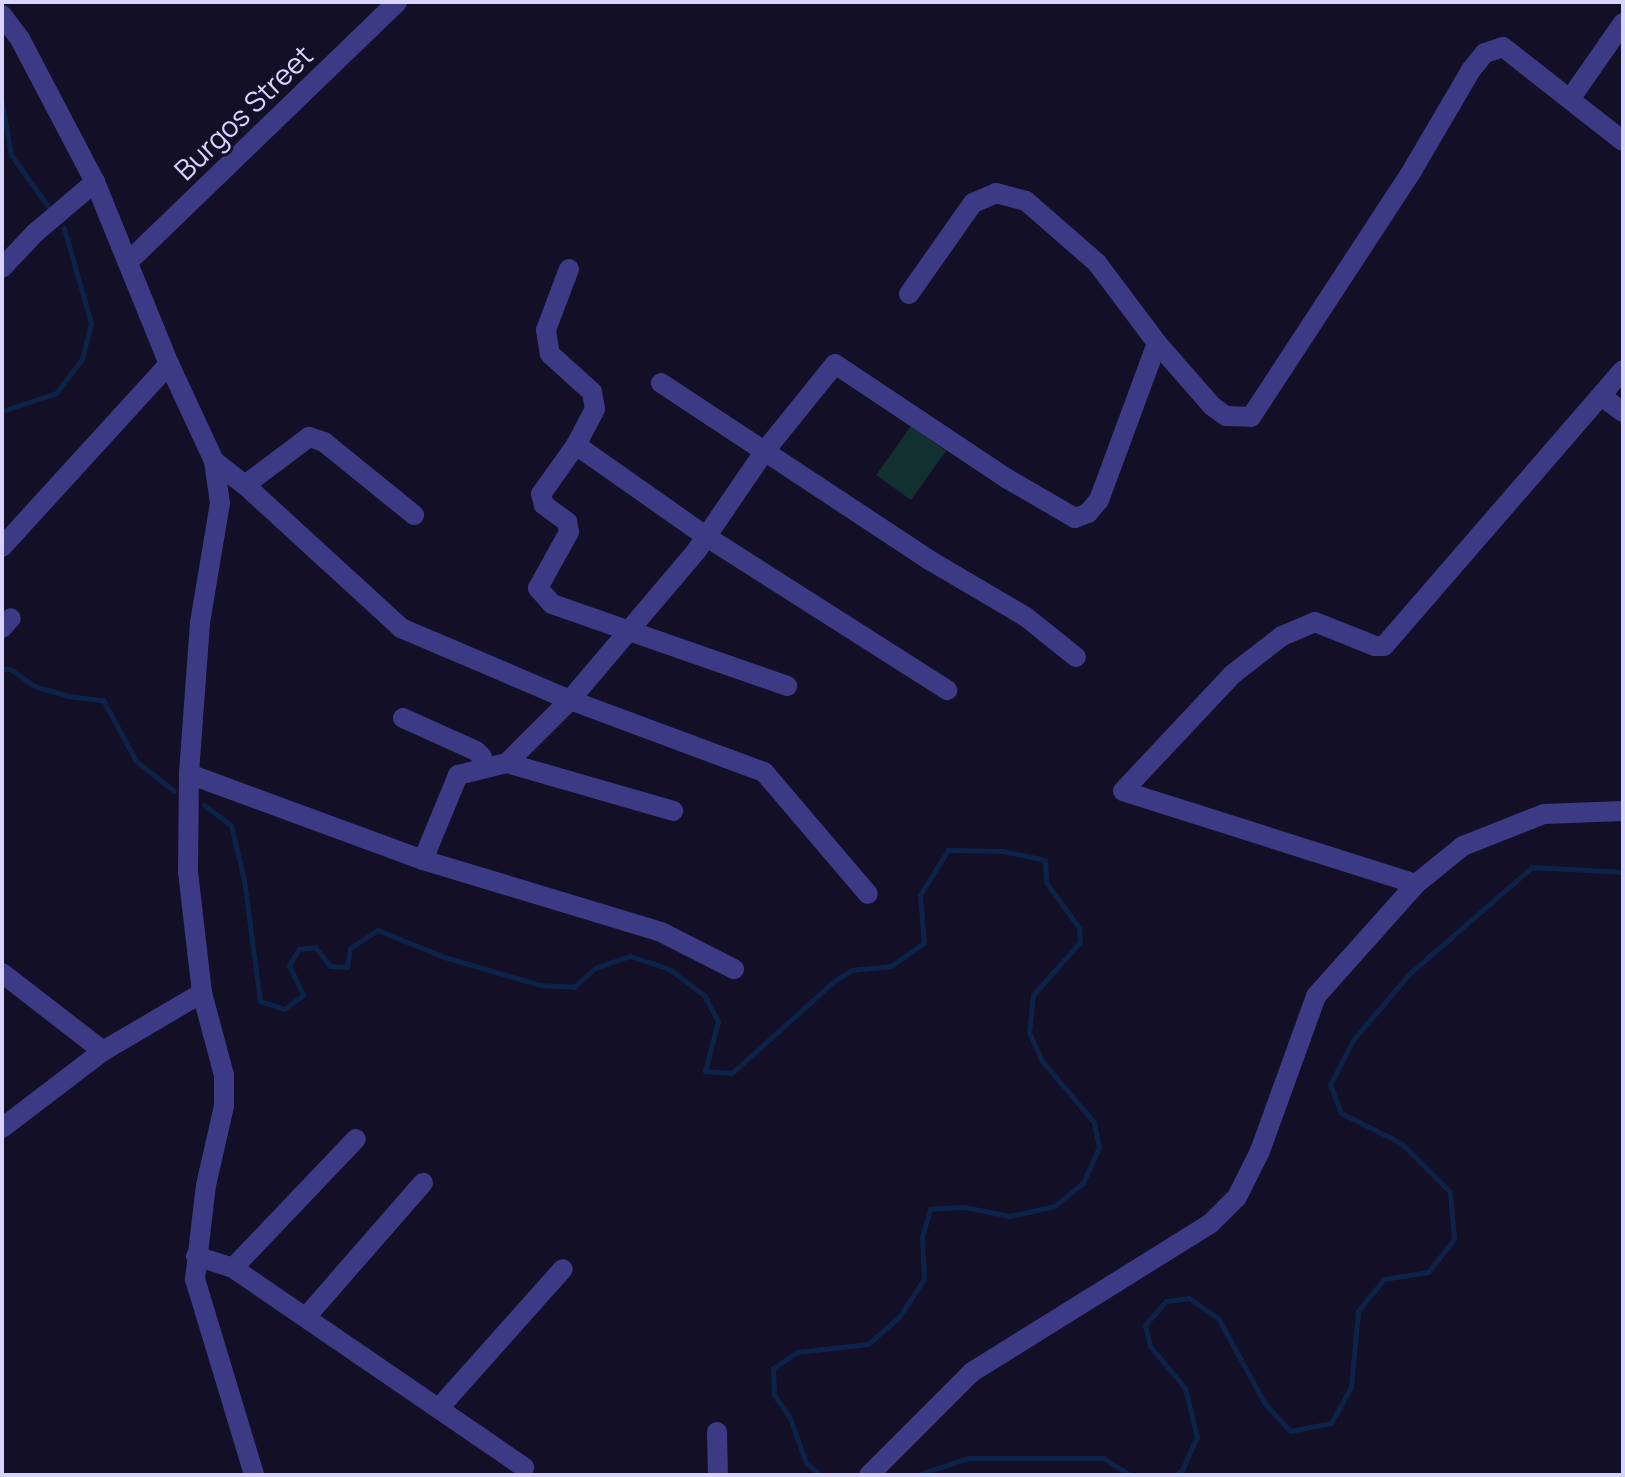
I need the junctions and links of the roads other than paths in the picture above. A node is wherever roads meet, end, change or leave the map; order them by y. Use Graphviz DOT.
graph roads {
  1 [pos="397,2"];
  2 [pos="2,15"];
  3 [pos="1623,23"];
  4 [pos="1570,99"];
  5 [pos="1623,141"];
  6 [pos="95,182"];
  7 [pos="128,262"];
  8 [pos="2,268"];
  9 [pos="569,269"];
  10 [pos="909,294"];
  11 [pos="1157,343"];
  12 [pos="169,364"];
  13 [pos="1623,370"];
  14 [pos="661,383"];
  15 [pos="1601,396"];
  16 [pos="1623,412"];
  17 [pos="576,445"];
  18 [pos="764,452"];
  19 [pos="214,461"];
  20 [pos="245,485"];
  21 [pos="414,515"];
  22 [pos="707,537"];
  23 [pos="2,547"];
  24 [pos="627,631"];
  25 [pos="1076,657"];
  26 [pos="787,686"];
  27 [pos="947,690"];
  28 [pos="570,700"];
  29 [pos="403,718"];
  30 [pos="507,763"];
  31 [pos="483,767"];
  32 [pos="189,774"];
  33 [pos="673,811"];
  34 [pos="1623,811"];
  35 [pos="423,860"];
  36 [pos="1416,884"];
  37 [pos="868,894"];
  38 [pos="734,969"];
  39 [pos="2,973"];
  40 [pos="202,993"];
  41 [pos="103,1051"];
  42 [pos="2,1128"];
  43 [pos="356,1139"];
  44 [pos="423,1183"];
  45 [pos="196,1256"];
  46 [pos="233,1268"];
  47 [pos="563,1269"];
  48 [pos="306,1317"];
  49 [pos="439,1408"];
  50 [pos="717,1432"];
  51 [pos="524,1467"];
  52 [pos="254,1475"];
  53 [pos="718,1475"];
  54 [pos="869,1475"];
  1 -- 7 [label="street, Burgos Street"];
  2 -- 6 [label="street"];
  3 -- 4 [label="street"];
  4 -- 5 [label="street"];
  4 -- 11 [label="street"];
  6 -- 7 [label="street"];
  6 -- 8 [label="street"];
  7 -- 12 [label="street"];
  9 -- 17 [label="street"];
  10 -- 11 [label="street"];
  11 -- 18 [label="street"];
  12 -- 19 [label="street"];
  12 -- 23 [label="street"];
  13 -- 15 [label="street"];
  14 -- 18 [label="street"];
  15 -- 16 [label="street"];
  15 -- 36 [label="street"];
  17 -- 22 [label="street"];
  17 -- 24 [label="street"];
  18 -- 22 [label="street"];
  18 -- 25 [label="street"];
  19 -- 20 [label="street"];
  19 -- 32 [label="street"];
  20 -- 21 [label="street"];
  20 -- 28 [label="street"];
  22 -- 24 [label="street"];
  22 -- 27 [label="street"];
  24 -- 26 [label="street"];
  24 -- 28 [label="street"];
  28 -- 30 [label="street"];
  28 -- 37 [label="street"];
  29 -- 31 [label="street"];
  30 -- 31 [label="street"];
  30 -- 33 [label="street"];
  31 -- 35 [label="street"];
  32 -- 35 [label="street"];
  32 -- 40 [label="street"];
  34 -- 36 [label="street"];
  35 -- 38 [label="street"];
  36 -- 54 [label="street"];
  39 -- 41 [label="street"];
  40 -- 41 [label="street"];
  40 -- 45 [label="street"];
  41 -- 42 [label="street"];
  43 -- 46 [label="street"];
  44 -- 48 [label="street"];
  45 -- 46 [label="street"];
  45 -- 52 [label="street"];
  46 -- 48 [label="street"];
  47 -- 49 [label="street"];
  48 -- 49 [label="street"];
  49 -- 51 [label="street"];
  50 -- 53 [label="street"];
}
